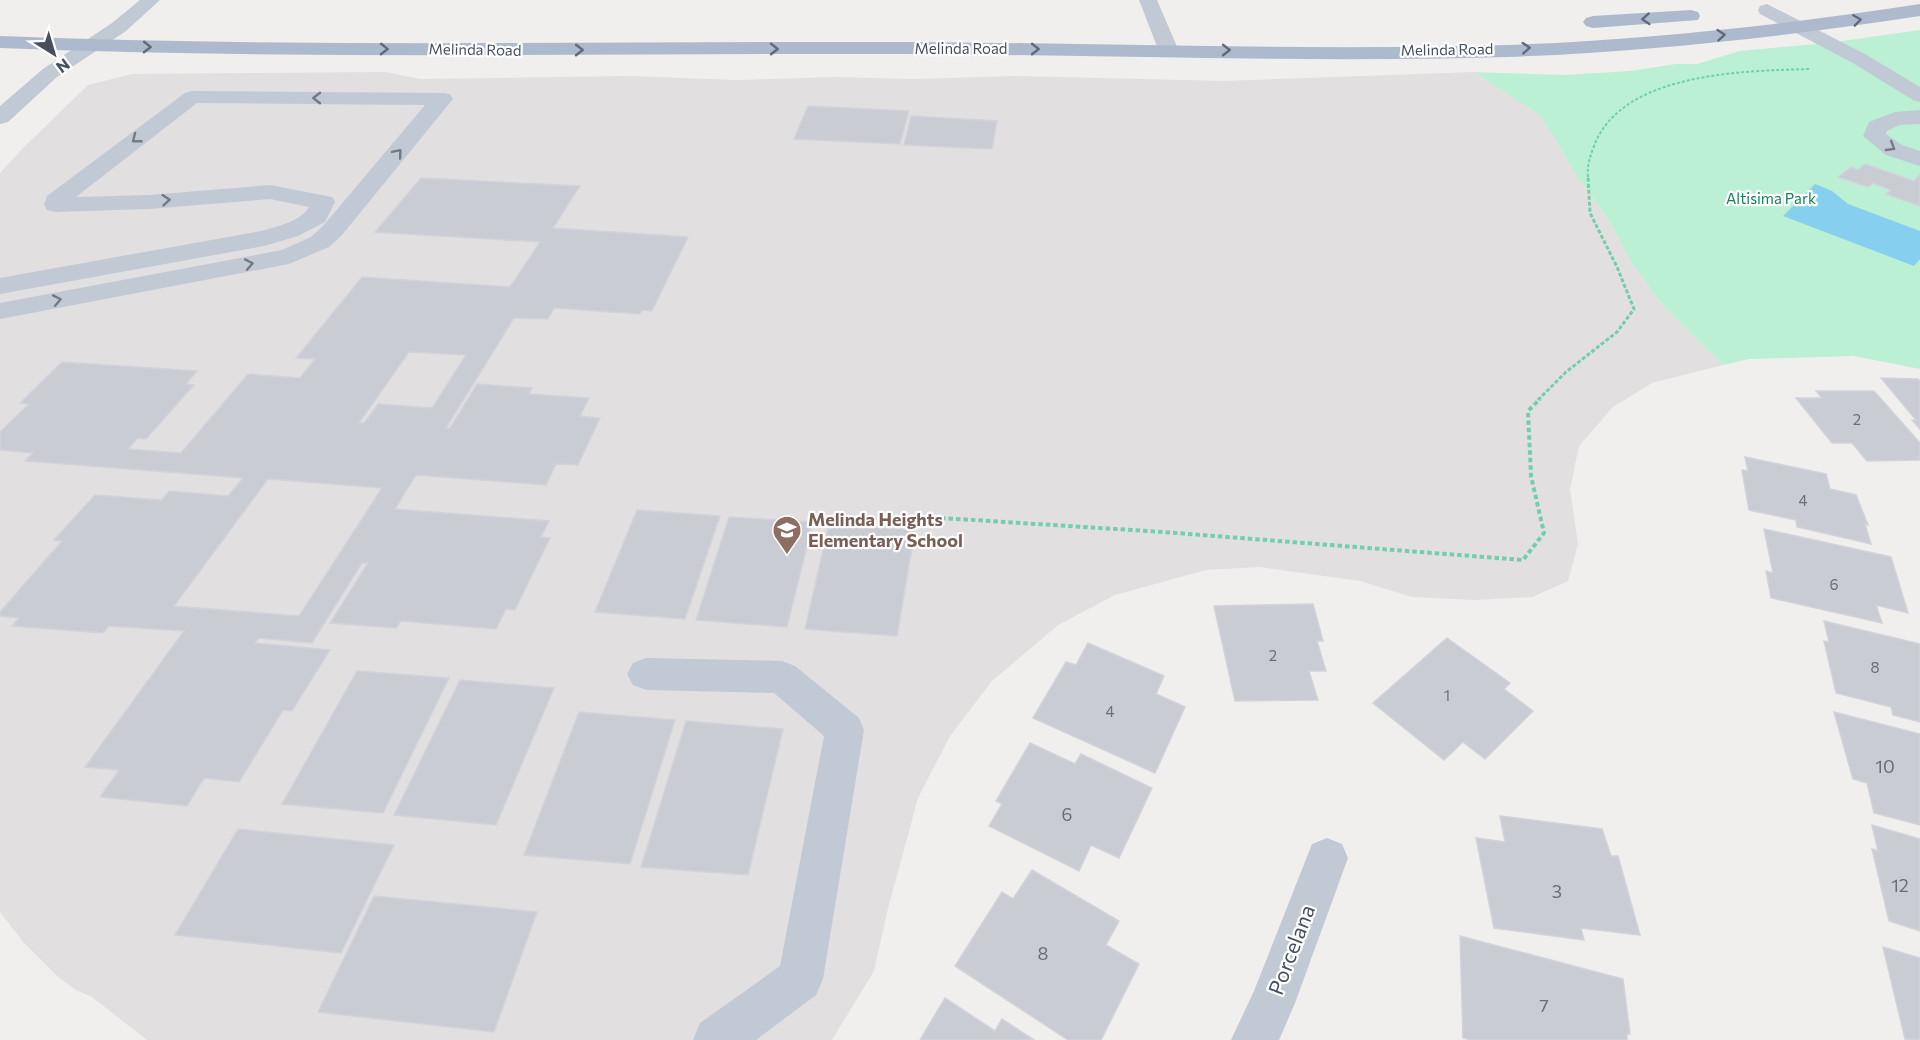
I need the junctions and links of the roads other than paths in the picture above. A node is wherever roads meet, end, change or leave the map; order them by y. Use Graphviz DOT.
graph roads {
  1 [pos="151,0"];
  2 [pos="1148,0"];
  3 [pos="1801,5"];
  4 [pos="1767,10"];
  5 [pos="1920,10"];
  6 [pos="1743,12"];
  7 [pos="1708,15"];
  8 [pos="1576,23"];
  9 [pos="83,26"];
  10 [pos="119,27"];
  11 [pos="143,27"];
  12 [pos="1799,28"];
  13 [pos="1135,29"];
  14 [pos="1159,29"];
  15 [pos="1180,29"];
  16 [pos="0,42"];
  17 [pos="88,46"];
  18 [pos="1168,50"];
  19 [pos="1920,96"];
  20 [pos="0,117"];
  21 [pos="1920,117"];
  22 [pos="1920,159"];
  23 [pos="375,179"];
  24 [pos="270,192"];
  25 [pos="0,286"];
  26 [pos="0,311"];
  27 [pos="646,674"];
  28 [pos="1327,858"];
  29 [pos="717,1040"];
  30 [pos="1255,1040"];
  1 -- 10 [label="street"];
  2 -- 14 [label="street"];
  3 -- 4 [label="main road"];
  4 -- 6 [label="main road"];
  4 -- 12 [label="street"];
  12 -- 5 [label="main road, Melinda Road, one-way"];
  7 -- 8 [label="main road, one-way"];
  9 -- 10 [label="main road"];
  10 -- 11 [label="main road"];
  10 -- 17 [label="street"];
  18 -- 12 [label="main road, Melinda Road, one-way"];
  12 -- 19 [label="street"];
  13 -- 14 [label="main road"];
  14 -- 15 [label="main road"];
  14 -- 18 [label="street"];
  16 -- 17 [label="main road, Melinda Road"];
  17 -- 18 [label="main road, Melinda Road, one-way"];
  17 -- 20 [label="street"];
  21 -- 22 [label="street, one-way"];
  23 -- 24 [label="street"];
  23 -- 24 [label="street, one-way"];
  26 -- 23 [label="street, one-way"];
  24 -- 25 [label="street"];
  27 -- 29 [label="street"];
  28 -- 30 [label="street, Porcelana"];
}
